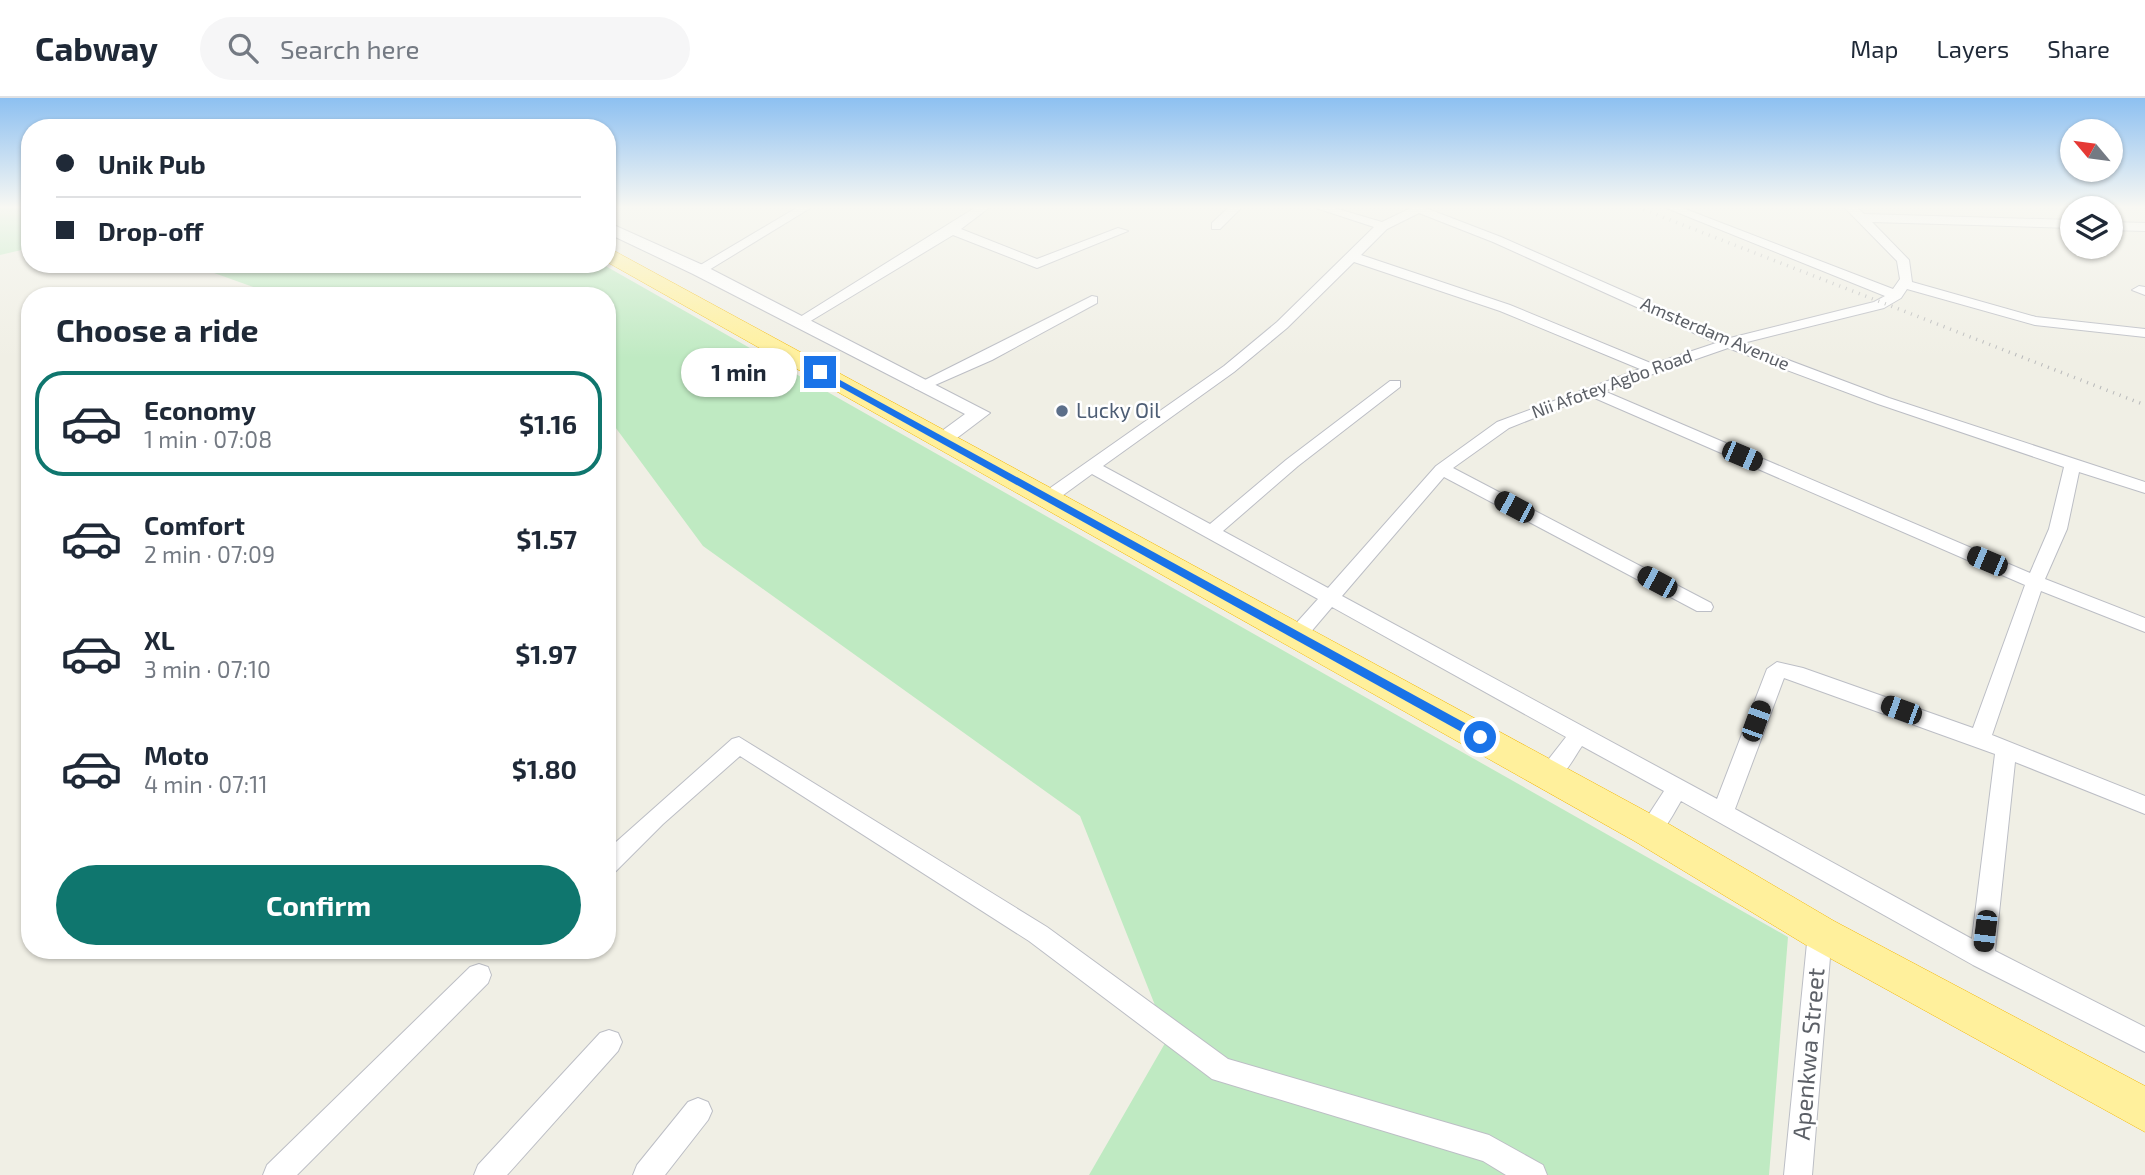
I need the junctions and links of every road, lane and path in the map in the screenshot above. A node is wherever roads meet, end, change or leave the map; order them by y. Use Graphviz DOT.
graph roads {
  1 [pos="672,257"];
  2 [pos="721,257"];
  3 [pos="906,257"];
  4 [pos="1021,257"];
  5 [pos="1054,257"];
  6 [pos="1353,257"];
  7 [pos="1538,257"];
  8 [pos="1811,257"];
  9 [pos="1899,257"];
  10 [pos="616,258"];
  11 [pos="699,270"];
  12 [pos="1900,289"];
  13 [pos="1092,300"];
  14 [pos="799,322"];
  15 [pos="2145,333"];
  16 [pos="1728,343"];
  17 [pos="1652,369"];
  18 [pos="1395,384"];
  19 [pos="921,386"];
  20 [pos="1590,391"];
  21 [pos="942,440"];
  22 [pos="2073,464"];
  23 [pos="1094,468"];
  24 [pos="1443,469"];
  25 [pos="2145,488"];
  26 [pos="1049,497"];
  27 [pos="1212,531"];
  28 [pos="2035,582"];
  29 [pos="1330,600"];
  30 [pos="1704,607"];
  31 [pos="2145,625"];
  32 [pos="1297,635"];
  33 [pos="1578,736"];
  34 [pos="1980,739"];
  35 [pos="2006,749"];
  36 [pos="1549,775"];
  37 [pos="1678,788"];
  38 [pos="2145,805"];
  39 [pos="1723,813"];
  40 [pos="1649,831"];
  41 [pos="616,856"];
  42 [pos="1820,933"];
  43 [pos="1982,957"];
  44 [pos="479,975"];
  45 [pos="2145,1040"];
  46 [pos="609,1042"];
  47 [pos="2145,1110"];
  48 [pos="698,1111"];
  49 [pos="276,1175"];
  50 [pos="488,1175"];
  51 [pos="648,1175"];
  52 [pos="1533,1175"];
  53 [pos="1798,1175"];
  1 -- 11 [label="street"];
  2 -- 11 [label="street"];
  3 -- 14 [label="street"];
  4 -- 5 [label="street"];
  6 -- 17 [label="street"];
  6 -- 23 [label="street, Amsterdam Avenue"];
  7 -- 16 [label="street, Amsterdam Avenue"];
  8 -- 12 [label="street"];
  9 -- 12 [label="street"];
  10 -- 21 [label="highway"];
  11 -- 14 [label="street"];
  12 -- 15 [label="street"];
  12 -- 16 [label="street, Nii Afotey Agbo Road"];
  13 -- 19 [label="street"];
  14 -- 19 [label="street"];
  16 -- 17 [label="street, Nii Afotey Agbo Road"];
  16 -- 22 [label="street, Amsterdam Avenue"];
  17 -- 20 [label="street, Nii Afotey Agbo Road"];
  18 -- 27 [label="street"];
  19 -- 21 [label="street"];
  20 -- 24 [label="street, Nii Afotey Agbo Road"];
  20 -- 28 [label="street"];
  21 -- 26 [label="highway"];
  22 -- 25 [label="street, Amsterdam Avenue"];
  22 -- 28 [label="street"];
  23 -- 26 [label="street, Amsterdam Avenue"];
  23 -- 27 [label="street"];
  24 -- 29 [label="street, Nii Afotey Agbo Road"];
  24 -- 30 [label="street"];
  26 -- 32 [label="highway"];
  27 -- 29 [label="street"];
  28 -- 31 [label="street"];
  28 -- 34 [label="street"];
  29 -- 32 [label="street, Nii Afotey Agbo Road"];
  29 -- 33 [label="street"];
  32 -- 36 [label="highway"];
  33 -- 36 [label="street"];
  33 -- 37 [label="street"];
  34 -- 35 [label="street"];
  34 -- 39 [label="street"];
  35 -- 38 [label="street"];
  35 -- 43 [label="street"];
  36 -- 40 [label="highway"];
  37 -- 39 [label="street"];
  37 -- 40 [label="street"];
  39 -- 43 [label="street"];
  40 -- 42 [label="highway"];
  41 -- 52 [label="street"];
  42 -- 47 [label="highway"];
  42 -- 53 [label="street, Apenkwa Street"];
  43 -- 45 [label="street"];
  44 -- 49 [label="street"];
  46 -- 50 [label="street"];
  48 -- 51 [label="street"];
}
